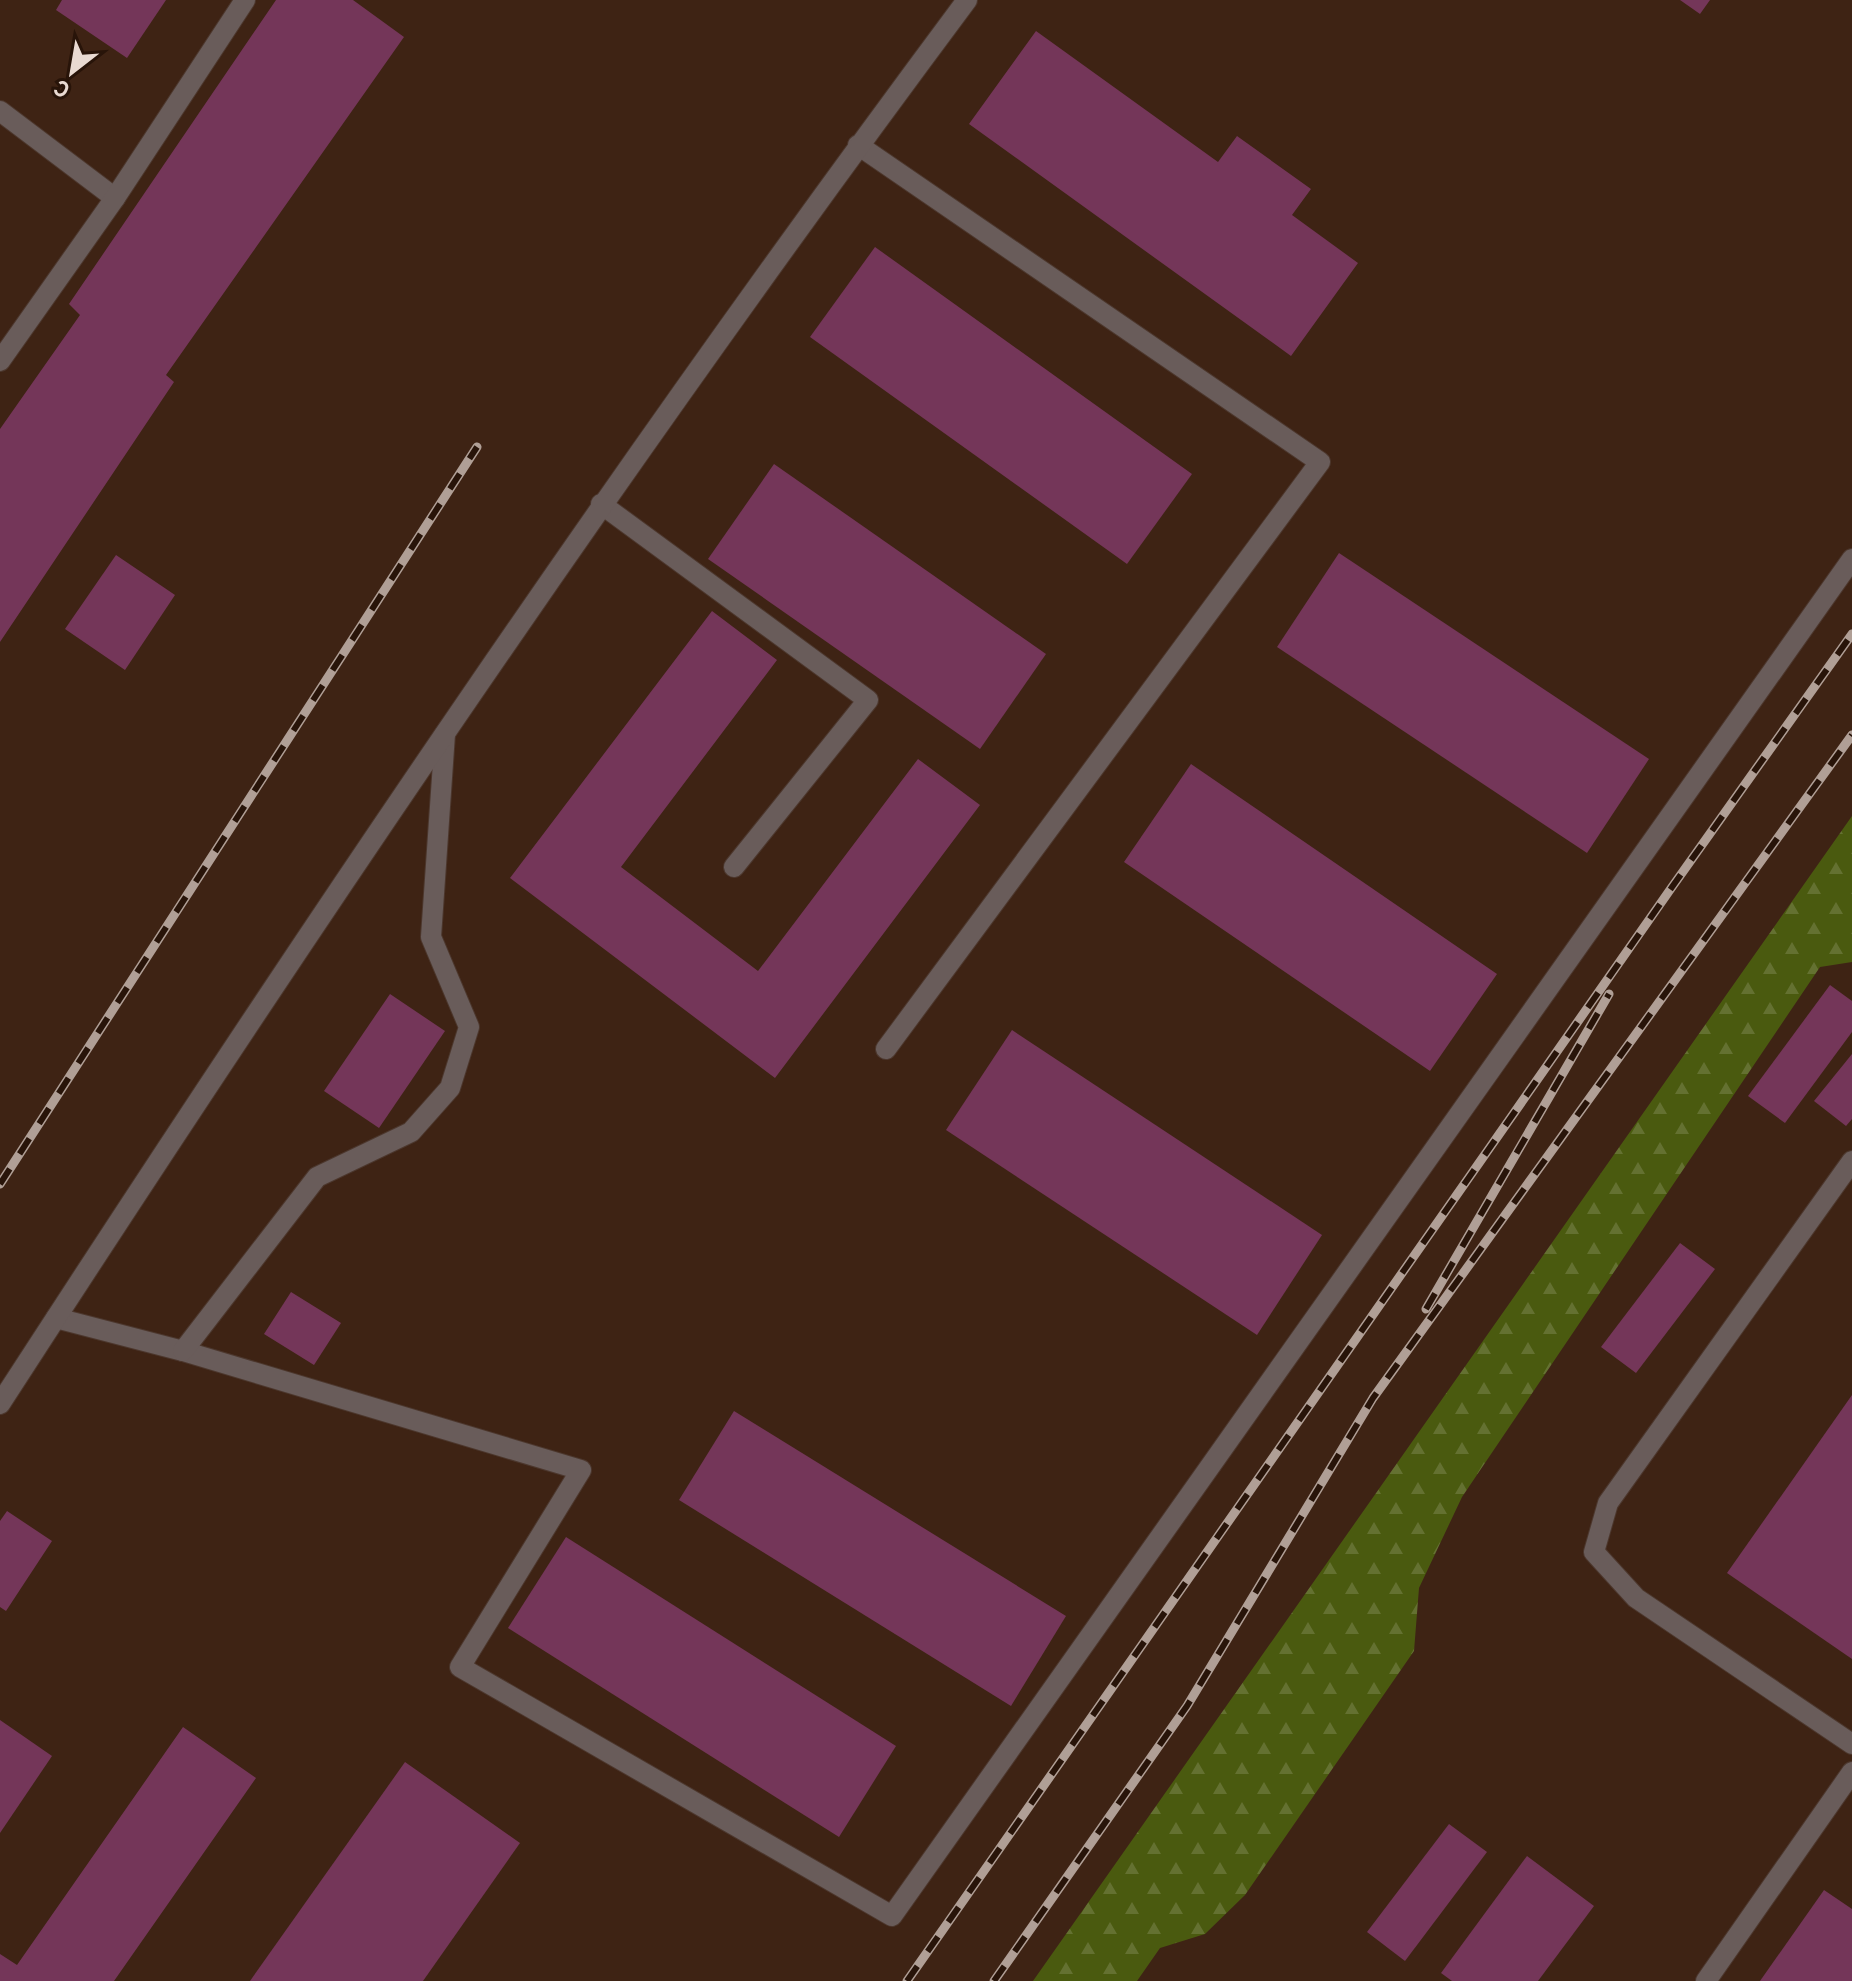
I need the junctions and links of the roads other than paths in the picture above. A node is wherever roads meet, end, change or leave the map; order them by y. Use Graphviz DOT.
graph roads {
  1 [pos="245,0"];
  2 [pos="967,0"];
  3 [pos="0,111"];
  4 [pos="858,145"];
  5 [pos="115,198"];
  6 [pos="0,361"];
  7 [pos="601,504"];
  8 [pos="1852,559"];
  9 [pos="445,731"];
  10 [pos="734,867"];
  11 [pos="886,1049"];
  12 [pos="1852,1161"];
  13 [pos="56,1318"];
  14 [pos="183,1351"];
  15 [pos="0,1404"];
  16 [pos="1852,1744"];
  17 [pos="1852,1772"];
  18 [pos="1706,1981"];
  1 -- 5 [label="lane"];
  2 -- 4 [label="lane"];
  3 -- 5 [label="lane"];
  4 -- 7 [label="lane"];
  4 -- 11 [label="lane"];
  5 -- 6 [label="lane"];
  7 -- 9 [label="lane"];
  7 -- 10 [label="lane"];
  8 -- 14 [label="lane"];
  9 -- 13 [label="lane"];
  9 -- 14 [label="lane"];
  12 -- 16 [label="lane"];
  13 -- 14 [label="lane"];
  13 -- 15 [label="lane"];
  17 -- 18 [label="lane"];
}
